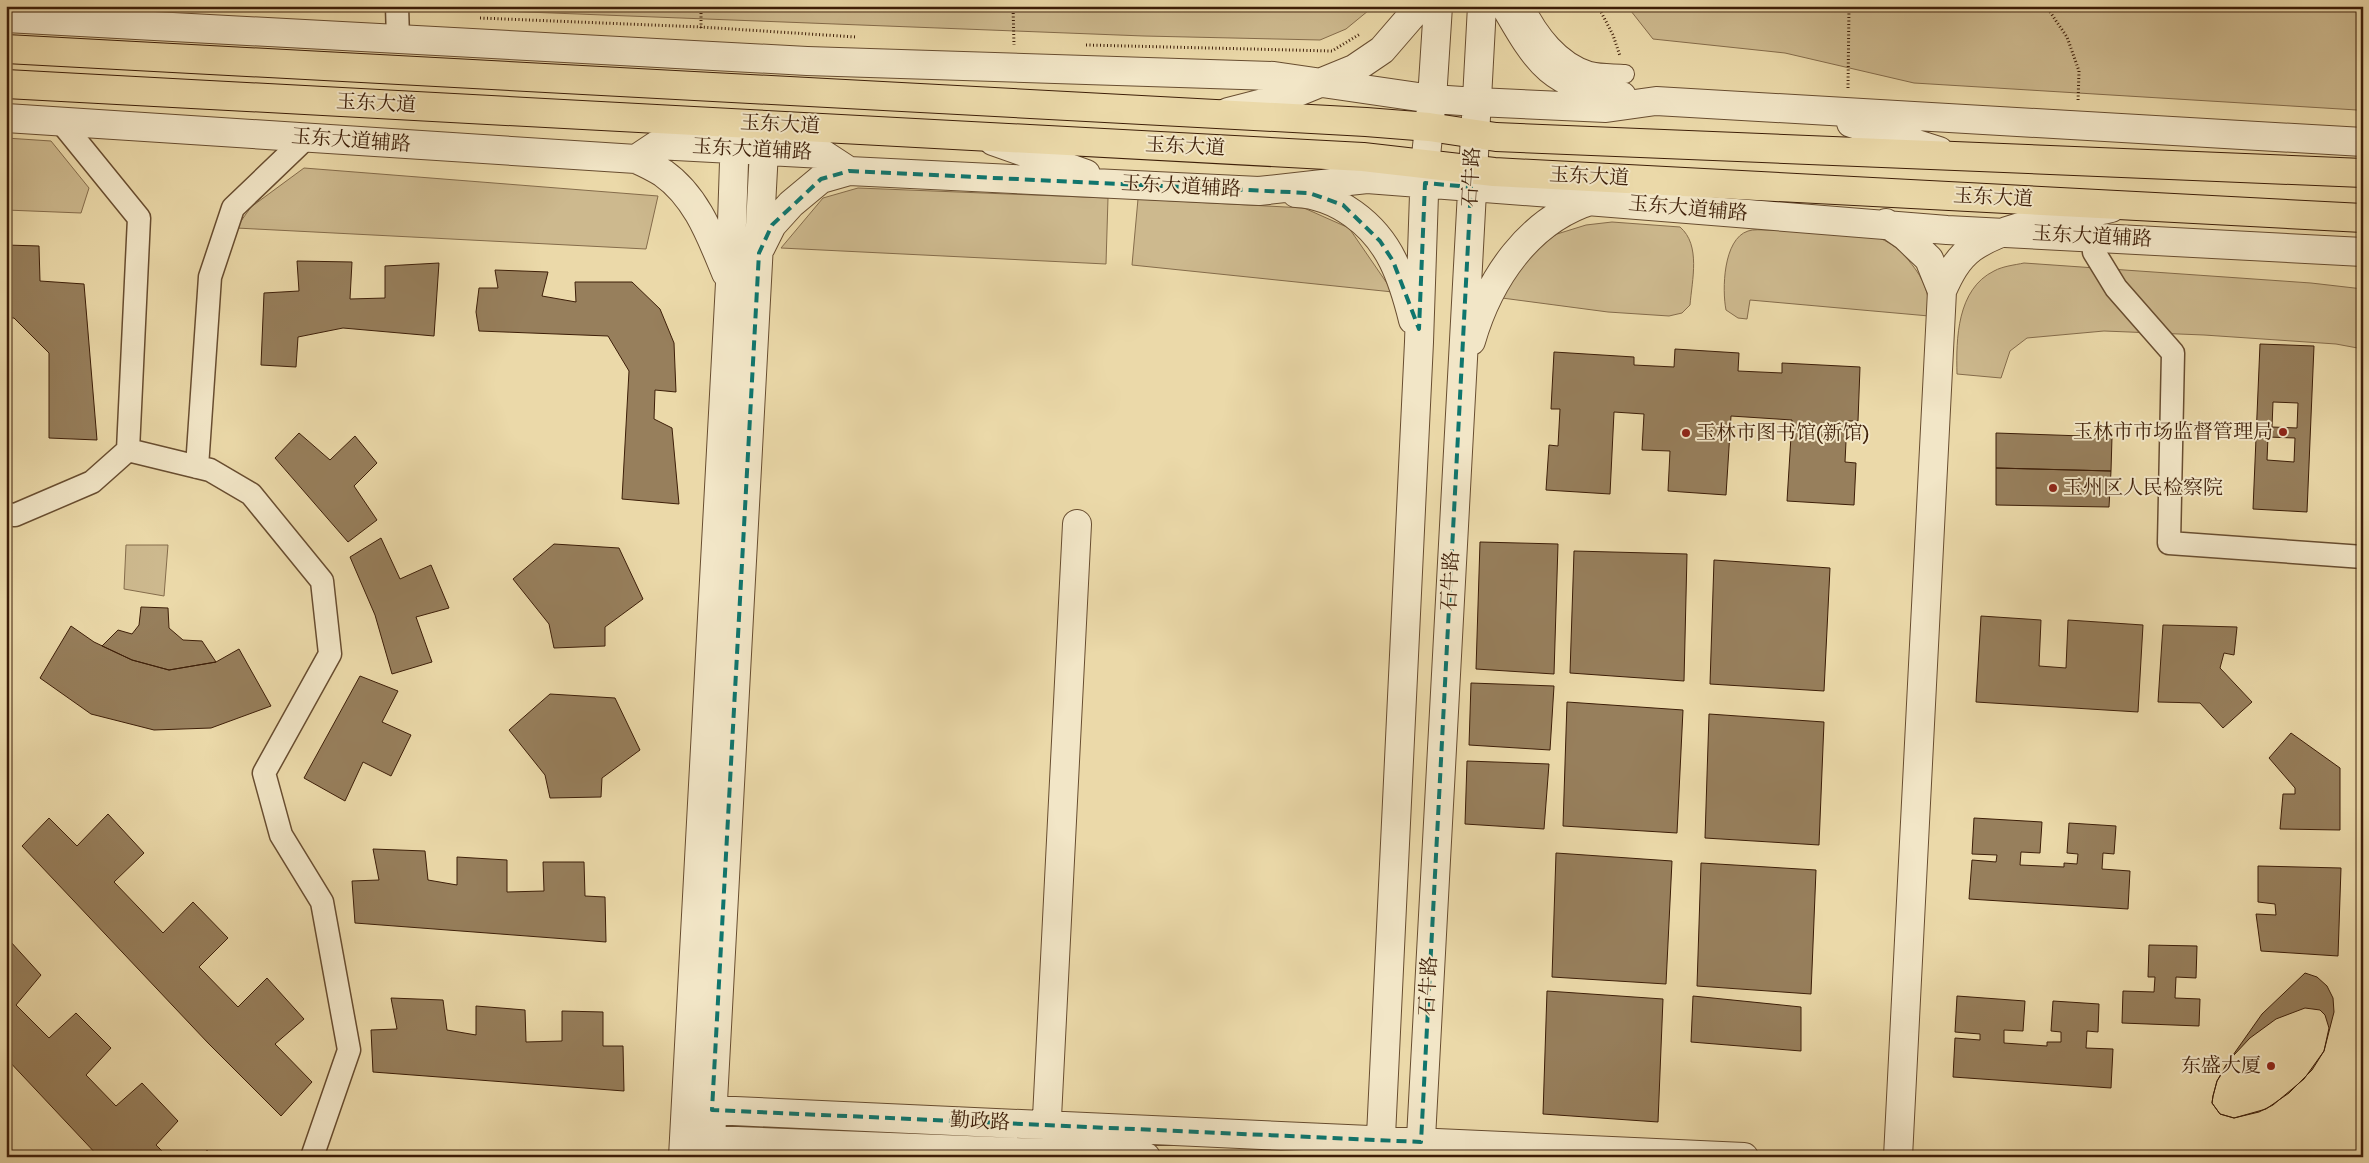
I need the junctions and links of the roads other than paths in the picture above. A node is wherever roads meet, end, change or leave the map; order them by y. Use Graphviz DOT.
graph roads {
  1 [pos="397,6"];
  2 [pos="1420,6"];
  3 [pos="1438,6"];
  4 [pos="1482,6"];
  5 [pos="1505,6"];
  6 [pos="1525,6"];
  7 [pos="6,18"];
  8 [pos="398,40"];
  9 [pos="6,49"];
  10 [pos="1625,74"];
  11 [pos="1318,83"];
  12 [pos="6,84"];
  13 [pos="1432,99"];
  14 [pos="1477,102"];
  15 [pos="1656,102"];
  16 [pos="1219,114"];
  17 [pos="6,118"];
  18 [pos="61,122"];
  19 [pos="735,123"];
  20 [pos="766,124"];
  21 [pos="1429,127"];
  22 [pos="1474,134"];
  23 [pos="974,136"];
  24 [pos="306,138"];
  25 [pos="2363,142"];
  26 [pos="1218,149"];
  27 [pos="735,150"];
  28 [pos="764,151"];
  29 [pos="1952,156"];
  30 [pos="636,159"];
  31 [pos="849,171"];
  32 [pos="2363,173"];
  33 [pos="1425,174"];
  34 [pos="1472,178"];
  35 [pos="1678,182"];
  36 [pos="1820,189"];
  37 [pos="1259,191"];
  38 [pos="1588,201"];
  39 [pos="2044,201"];
  40 [pos="2124,205"];
  41 [pos="2363,218"];
  42 [pos="1888,225"];
  43 [pos="2086,226"];
  44 [pos="2004,233"];
  45 [pos="2363,252"];
  46 [pos="759,253"];
  47 [pos="730,283"];
  48 [pos="1942,291"];
  49 [pos="1419,342"];
  50 [pos="1462,373"];
  51 [pos="128,450"];
  52 [pos="197,467"];
  53 [pos="6,514"];
  54 [pos="1077,524"];
  55 [pos="2363,557"];
  56 [pos="712,1110"];
  57 [pos="685,1125"];
  58 [pos="1046,1125"];
  59 [pos="710,1148"];
  60 [pos="1381,1148"];
  61 [pos="1421,1150"];
  62 [pos="1045,1154"];
  63 [pos="312,1157"];
  64 [pos="683,1157"];
  65 [pos="1146,1157"];
  66 [pos="1744,1157"];
  67 [pos="1898,1157"];
  1 -- 8 [label="street"];
  2 -- 11 [label="street"];
  3 -- 13 [label="street, 石牛路"];
  4 -- 14 [label="street, 石牛路"];
  5 -- 15 [label="street"];
  6 -- 10 [label="street"];
  7 -- 8 [label="street"];
  8 -- 11 [label="street"];
  9 -- 16 [label="main road, 玉东大道"];
  11 -- 13 [label="street"];
  11 -- 16 [label="street"];
  12 -- 19 [label="main road, 玉东大道"];
  13 -- 14 [label="street"];
  13 -- 21 [label="street, 石牛路"];
  14 -- 15 [label="street"];
  14 -- 22 [label="street, 石牛路"];
  15 -- 25 [label="street"];
  15 -- 29 [label="street"];
  16 -- 21 [label="main road, 玉东大道"];
  16 -- 26 [label="main road"];
  17 -- 18 [label="street, 玉东大道辅路"];
  18 -- 24 [label="street, 玉东大道辅路"];
  18 -- 51 [label="street"];
  19 -- 20 [label="main road, 玉东大道"];
  19 -- 27 [label="street"];
  20 -- 23 [label="main road, 玉东大道"];
  20 -- 28 [label="street"];
  21 -- 22 [label="main road, 玉东大道"];
  21 -- 33 [label="street, 石牛路"];
  22 -- 29 [label="main road, 玉东大道"];
  22 -- 34 [label="street, 石牛路"];
  23 -- 26 [label="main road, 玉东大道"];
  23 -- 37 [label="street"];
  24 -- 30 [label="street, 玉东大道辅路"];
  24 -- 52 [label="street"];
  26 -- 33 [label="main road, 玉东大道"];
  27 -- 28 [label="street, 玉东大道辅路"];
  27 -- 30 [label="street, 玉东大道辅路"];
  27 -- 47 [label="street"];
  28 -- 31 [label="street, 玉东大道辅路"];
  28 -- 46 [label="street"];
  29 -- 32 [label="main road, 玉东大道"];
  30 -- 47 [label="street"];
  31 -- 37 [label="street, 玉东大道辅路"];
  31 -- 46 [label="street"];
  33 -- 34 [label="main road, 玉东大道"];
  33 -- 37 [label="street, 玉东大道辅路"];
  33 -- 49 [label="street, 石牛路"];
  34 -- 35 [label="main road, 玉东大道"];
  34 -- 38 [label="street, 玉东大道辅路"];
  34 -- 50 [label="street, 石牛路"];
  35 -- 36 [label="main road, 玉东大道"];
  35 -- 38 [label="street"];
  36 -- 39 [label="main road, 玉东大道"];
  36 -- 42 [label="street"];
  37 -- 49 [label="street"];
  38 -- 42 [label="street, 玉东大道辅路"];
  38 -- 50 [label="street"];
  39 -- 40 [label="main road, 玉东大道"];
  39 -- 43 [label="street"];
  40 -- 41 [label="main road, 玉东大道"];
  40 -- 43 [label="street"];
  42 -- 44 [label="street, 玉东大道辅路"];
  42 -- 48 [label="street"];
  43 -- 44 [label="street, 玉东大道辅路"];
  43 -- 45 [label="street, 玉东大道辅路"];
  43 -- 55 [label="street"];
  44 -- 48 [label="street"];
  46 -- 56 [label="street"];
  47 -- 57 [label="street"];
  48 -- 67 [label="street"];
  49 -- 60 [label="street, 石牛路"];
  50 -- 61 [label="street, 石牛路"];
  51 -- 52 [label="street"];
  51 -- 53 [label="street"];
  52 -- 63 [label="street"];
  54 -- 58 [label="street"];
  56 -- 57 [label="street"];
  56 -- 58 [label="street, 勤政路"];
  56 -- 59 [label="street"];
  57 -- 59 [label="street, 勤政路"];
  57 -- 64 [label="street"];
  58 -- 60 [label="street, 勤政路"];
  58 -- 62 [label="street"];
  59 -- 62 [label="street, 勤政路"];
  60 -- 61 [label="street, 勤政路"];
  61 -- 66 [label="street, 勤政路"];
  62 -- 65 [label="street, 勤政路"];
}
